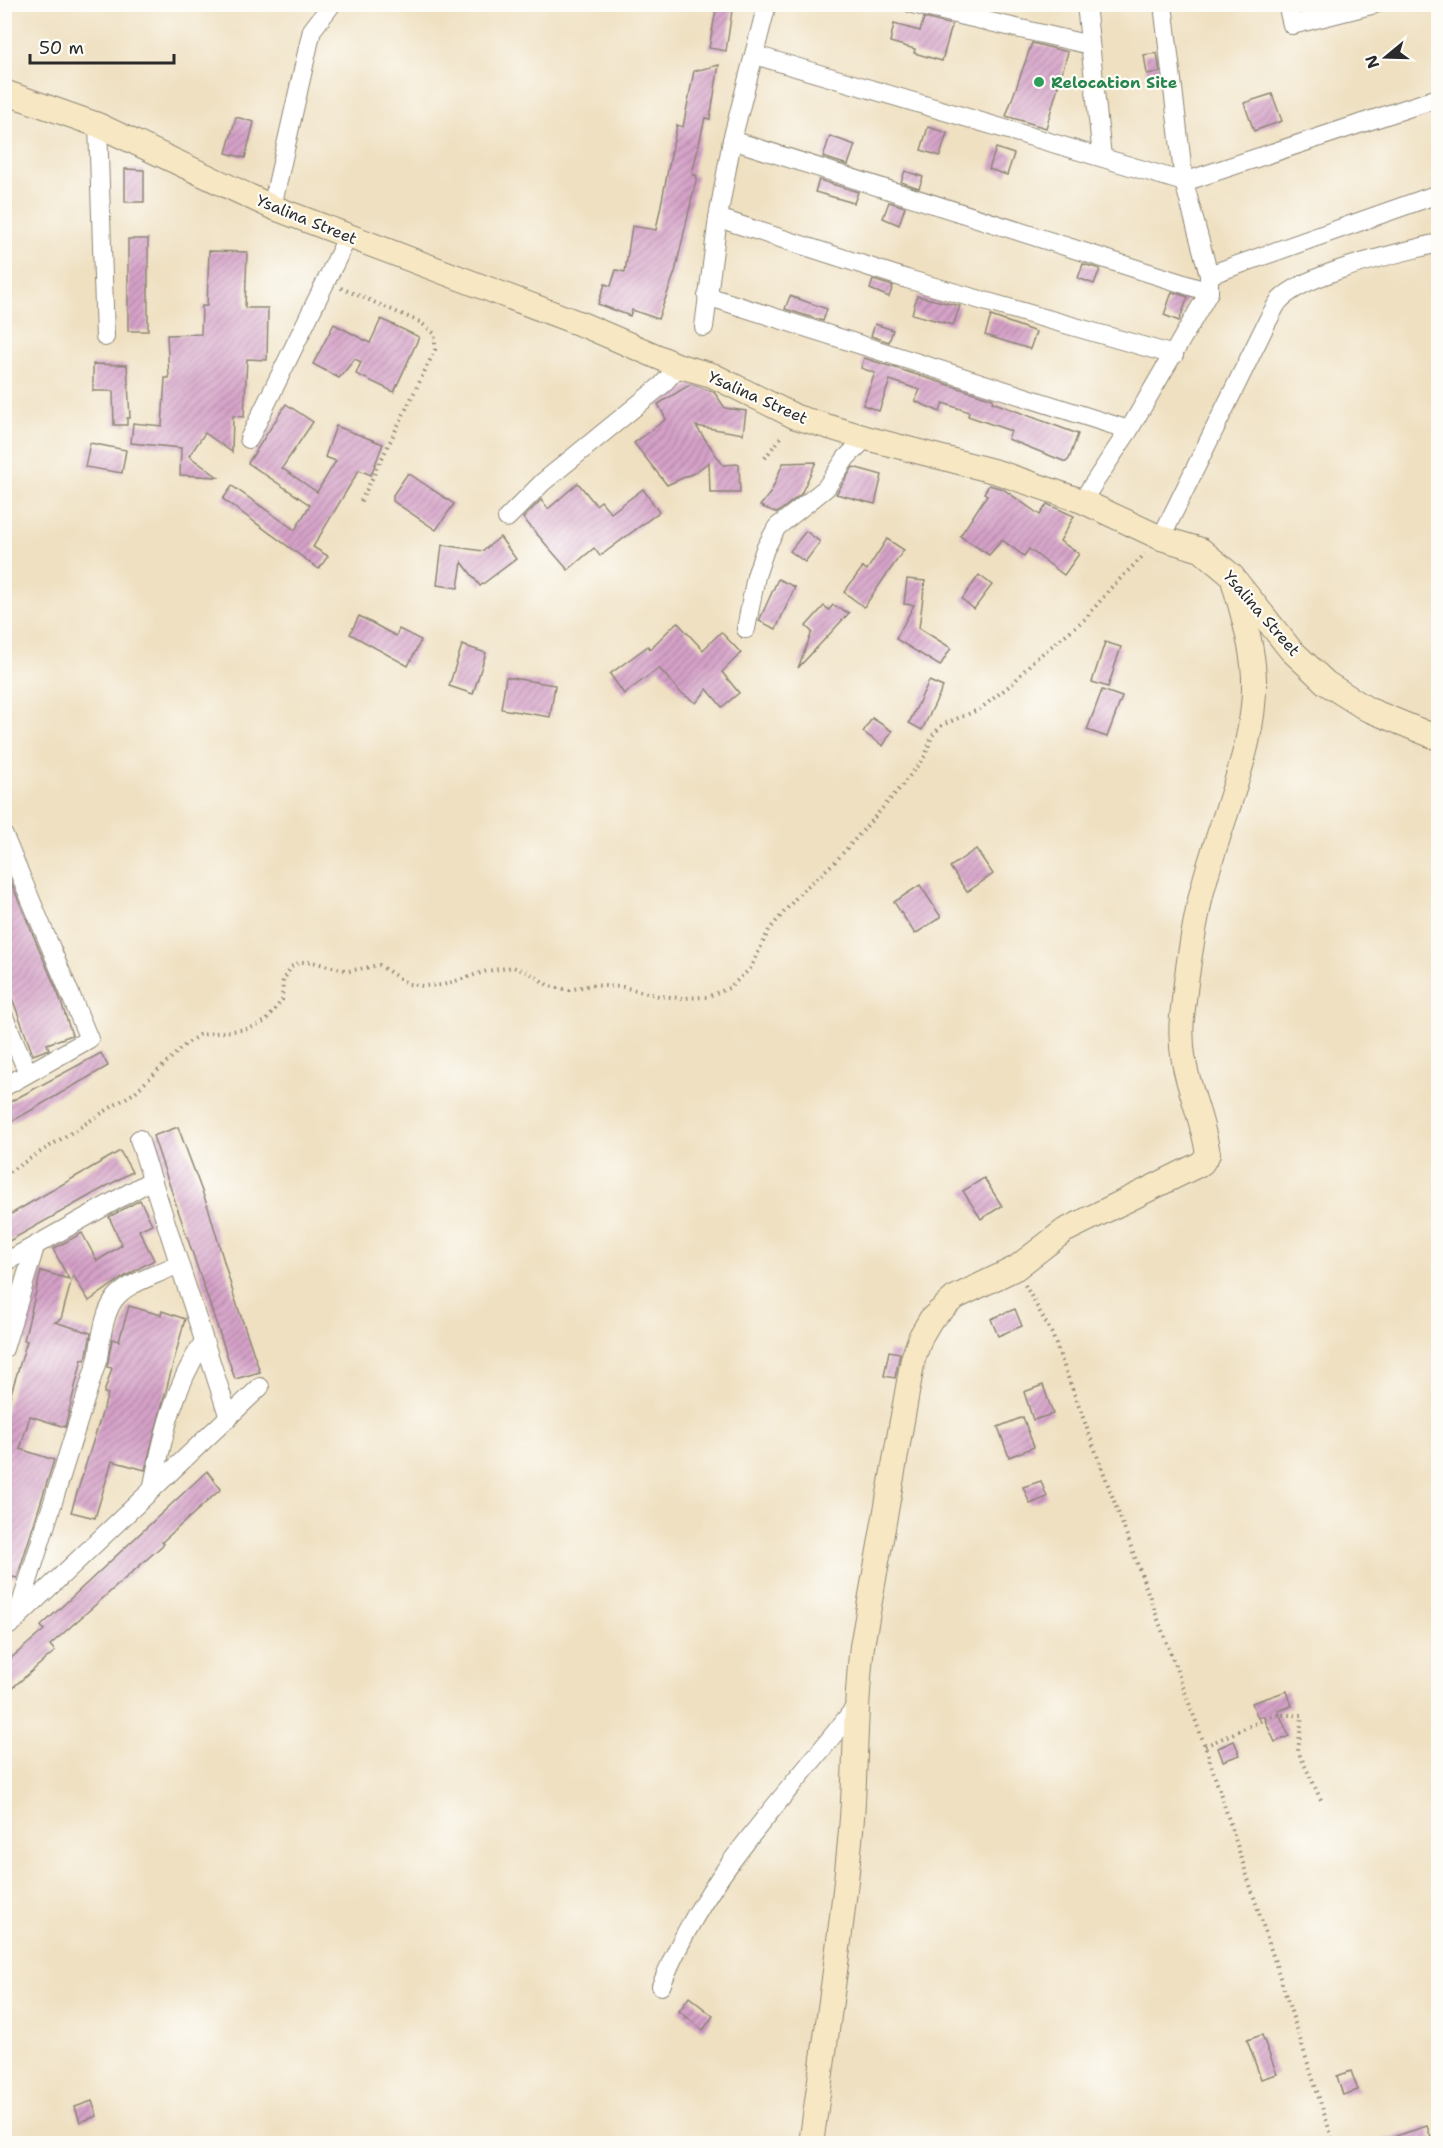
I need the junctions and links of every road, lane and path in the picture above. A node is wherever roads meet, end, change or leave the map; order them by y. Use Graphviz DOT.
graph roads {
  1 [pos="332,4"];
  2 [pos="767,4"];
  3 [pos="912,4"];
  4 [pos="1086,4"];
  5 [pos="1163,4"];
  6 [pos="1287,4"];
  7 [pos="1375,4"];
  8 [pos="1090,45"];
  9 [pos="755,56"];
  10 [pos="4,92"];
  11 [pos="1438,98"];
  12 [pos="98,125"];
  13 [pos="732,140"];
  14 [pos="1101,157"];
  15 [pos="1184,182"];
  16 [pos="1438,194"];
  17 [pos="272,207"];
  18 [pos="718,218"];
  19 [pos="348,237"];
  20 [pos="1438,243"];
  21 [pos="324,281"];
  22 [pos="1209,284"];
  23 [pos="707,296"];
  24 [pos="704,327"];
  25 [pos="105,336"];
  26 [pos="1174,355"];
  27 [pos="679,366"];
  28 [pos="796,417"];
  29 [pos="1129,430"];
  30 [pos="866,438"];
  31 [pos="249,439"];
  32 [pos="765,458"];
  33 [pos="1082,501"];
  34 [pos="360,504"];
  35 [pos="507,518"];
  36 [pos="1161,538"];
  37 [pos="1232,576"];
  38 [pos="746,629"];
  39 [pos="1438,738"];
  40 [pos="4,836"];
  41 [pos="4,1017"];
  42 [pos="28,1073"];
  43 [pos="4,1087"];
  44 [pos="140,1139"];
  45 [pos="4,1175"];
  46 [pos="152,1180"];
  47 [pos="35,1247"];
  48 [pos="4,1263"];
  49 [pos="179,1264"];
  50 [pos="1016,1269"];
  51 [pos="204,1341"];
  52 [pos="4,1349"];
  53 [pos="260,1388"];
  54 [pos="229,1418"];
  55 [pos="152,1490"];
  56 [pos="10,1625"];
  57 [pos="856,1706"];
  58 [pos="1205,1746"];
  59 [pos="1322,1802"];
  60 [pos="661,1986"];
  61 [pos="811,2144"];
  62 [pos="1334,2144"];
  1 -- 17 [label="street"];
  2 -- 9 [label="street"];
  3 -- 8 [label="street"];
  4 -- 8 [label="street"];
  5 -- 15 [label="street"];
  6 -- 7 [label="street"];
  8 -- 14 [label="street"];
  9 -- 13 [label="street"];
  9 -- 14 [label="street"];
  10 -- 12 [label="street, Ysalina Street"];
  11 -- 15 [label="street"];
  12 -- 17 [label="street, Ysalina Street"];
  12 -- 25 [label="street"];
  13 -- 18 [label="street"];
  13 -- 22 [label="street"];
  14 -- 15 [label="street"];
  15 -- 22 [label="street"];
  16 -- 22 [label="street"];
  17 -- 19 [label="street, Ysalina Street"];
  18 -- 23 [label="street"];
  18 -- 26 [label="street"];
  19 -- 21 [label="street"];
  19 -- 27 [label="street, Ysalina Street"];
  20 -- 36 [label="street"];
  21 -- 31 [label="street"];
  21 -- 34 [label="path"];
  22 -- 26 [label="street"];
  23 -- 24 [label="street"];
  23 -- 29 [label="street"];
  26 -- 29 [label="street"];
  27 -- 28 [label="street, Ysalina Street"];
  27 -- 35 [label="street"];
  28 -- 30 [label="street, Ysalina Street"];
  28 -- 32 [label="path"];
  29 -- 33 [label="street"];
  30 -- 33 [label="street, Ysalina Street"];
  30 -- 38 [label="street"];
  33 -- 36 [label="street, Ysalina Street"];
  36 -- 37 [label="street, Ysalina Street"];
  36 -- 45 [label="path"];
  37 -- 39 [label="street, Ysalina Street"];
  37 -- 50 [label="street"];
  40 -- 42 [label="street"];
  41 -- 42 [label="street"];
  42 -- 43 [label="street"];
  44 -- 46 [label="street"];
  46 -- 47 [label="street"];
  46 -- 49 [label="street"];
  47 -- 48 [label="street"];
  47 -- 52 [label="street"];
  49 -- 51 [label="street"];
  49 -- 56 [label="street"];
  50 -- 57 [label="street"];
  50 -- 58 [label="path"];
  51 -- 54 [label="street"];
  51 -- 55 [label="street"];
  53 -- 54 [label="street"];
  54 -- 55 [label="street"];
  55 -- 56 [label="street"];
  57 -- 60 [label="street"];
  57 -- 61 [label="street"];
  58 -- 59 [label="path"];
  58 -- 62 [label="path"];
}
